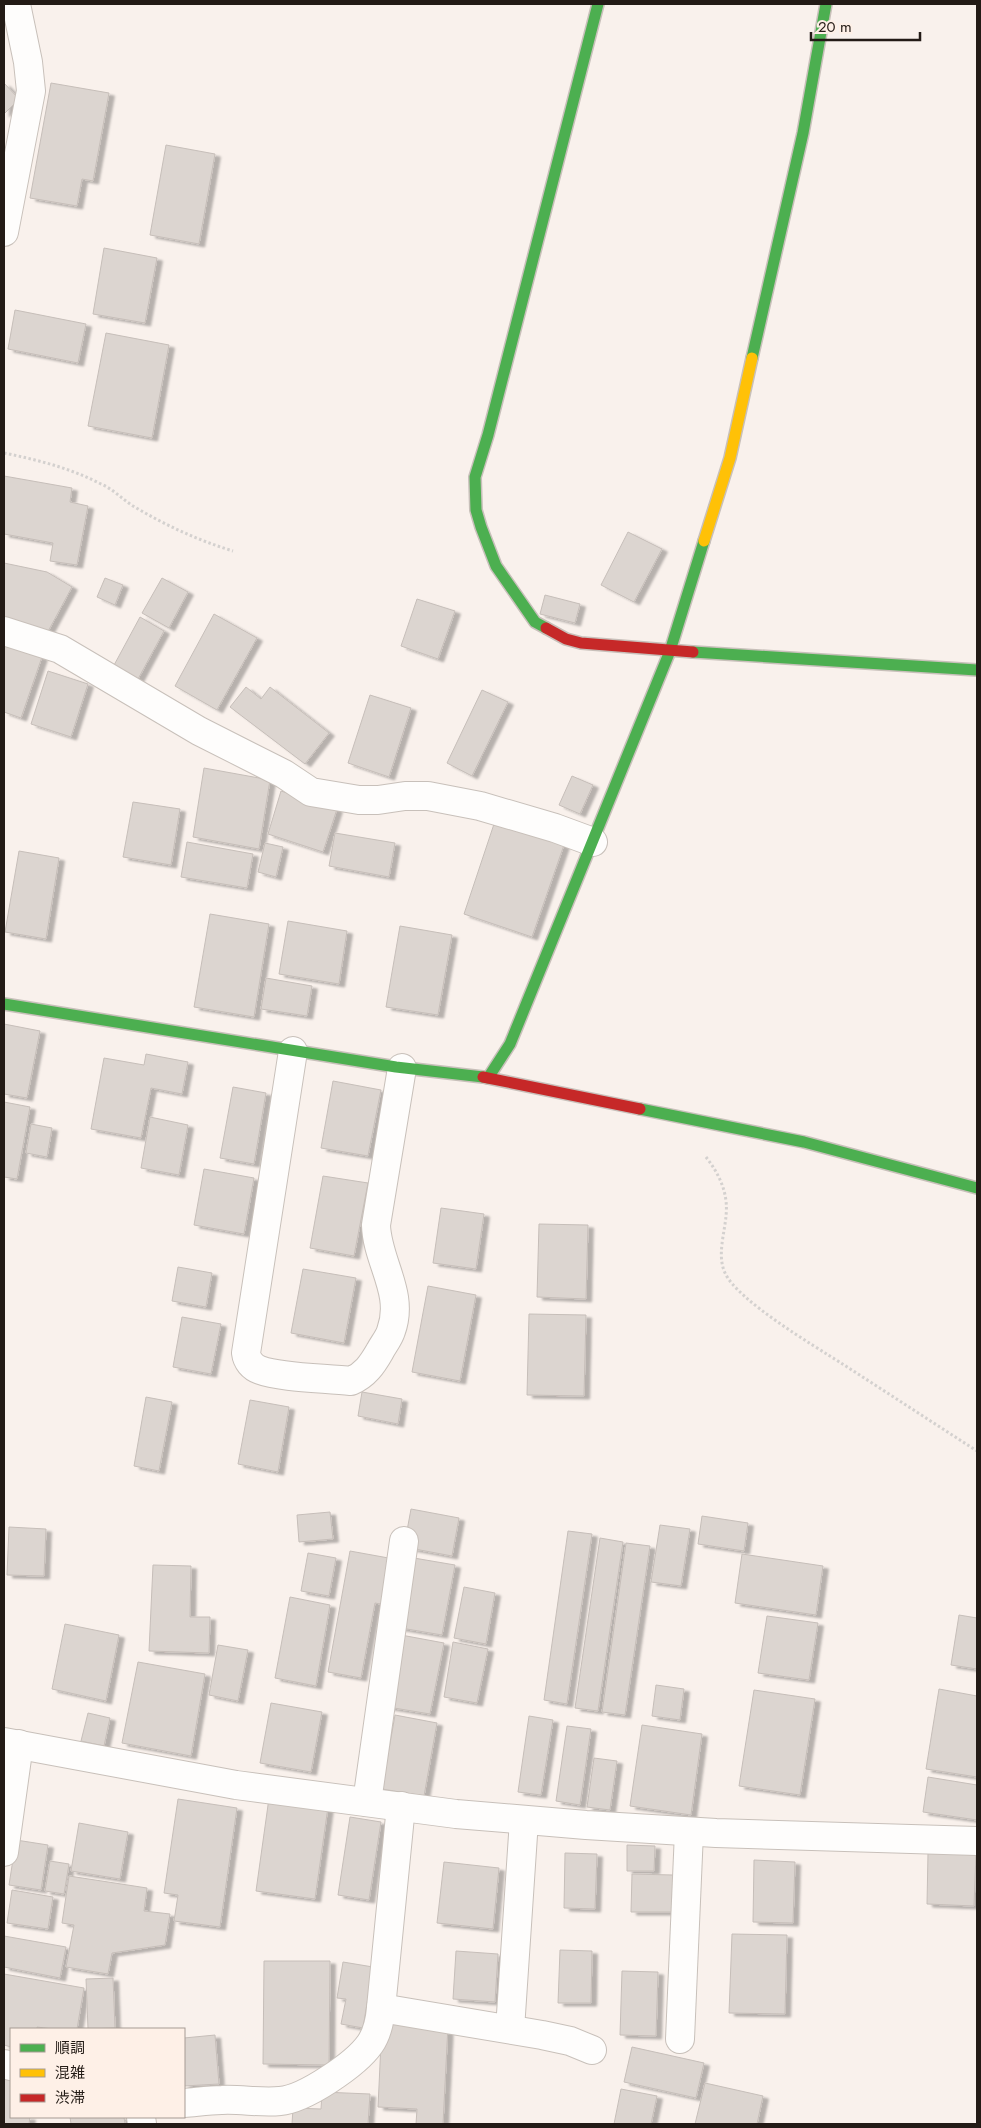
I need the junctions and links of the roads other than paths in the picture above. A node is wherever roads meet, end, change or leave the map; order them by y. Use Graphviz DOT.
graph roads {
  1 [pos="16,4"];
  2 [pos="598,4"];
  3 [pos="824,5"];
  4 [pos="4,232"];
  5 [pos="4,631"];
  6 [pos="670,651"];
  7 [pos="977,670"];
  8 [pos="593,842"];
  9 [pos="4,1004"];
  10 [pos="293,1051"];
  11 [pos="402,1068"];
  12 [pos="488,1078"];
  13 [pos="977,1188"];
  14 [pos="404,1541"];
  15 [pos="11,1743"];
  16 [pos="367,1802"];
  17 [pos="401,1806"];
  18 [pos="524,1820"];
  19 [pos="689,1832"];
  20 [pos="977,1841"];
  21 [pos="4,1852"];
  22 [pos="382,2008"];
  23 [pos="510,2029"];
  24 [pos="680,2039"];
  25 [pos="592,2050"];
  26 [pos="185,2103"];
  1 -- 4 [label="street"];
  2 -- 6 [label="street"];
  3 -- 6 [label="street"];
  5 -- 8 [label="street"];
  6 -- 7 [label="street"];
  6 -- 8 [label="street"];
  8 -- 12 [label="street"];
  9 -- 10 [label="street"];
  10 -- 11 [label="street"];
  10 -- 11 [label="street"];
  11 -- 12 [label="street"];
  12 -- 13 [label="street"];
  14 -- 16 [label="street"];
  15 -- 16 [label="street"];
  15 -- 21 [label="street"];
  16 -- 17 [label="street"];
  17 -- 18 [label="street"];
  17 -- 22 [label="street"];
  18 -- 19 [label="street"];
  18 -- 23 [label="street"];
  19 -- 20 [label="street"];
  19 -- 24 [label="street"];
  22 -- 23 [label="street"];
  22 -- 26 [label="street"];
  23 -- 25 [label="street"];
}
